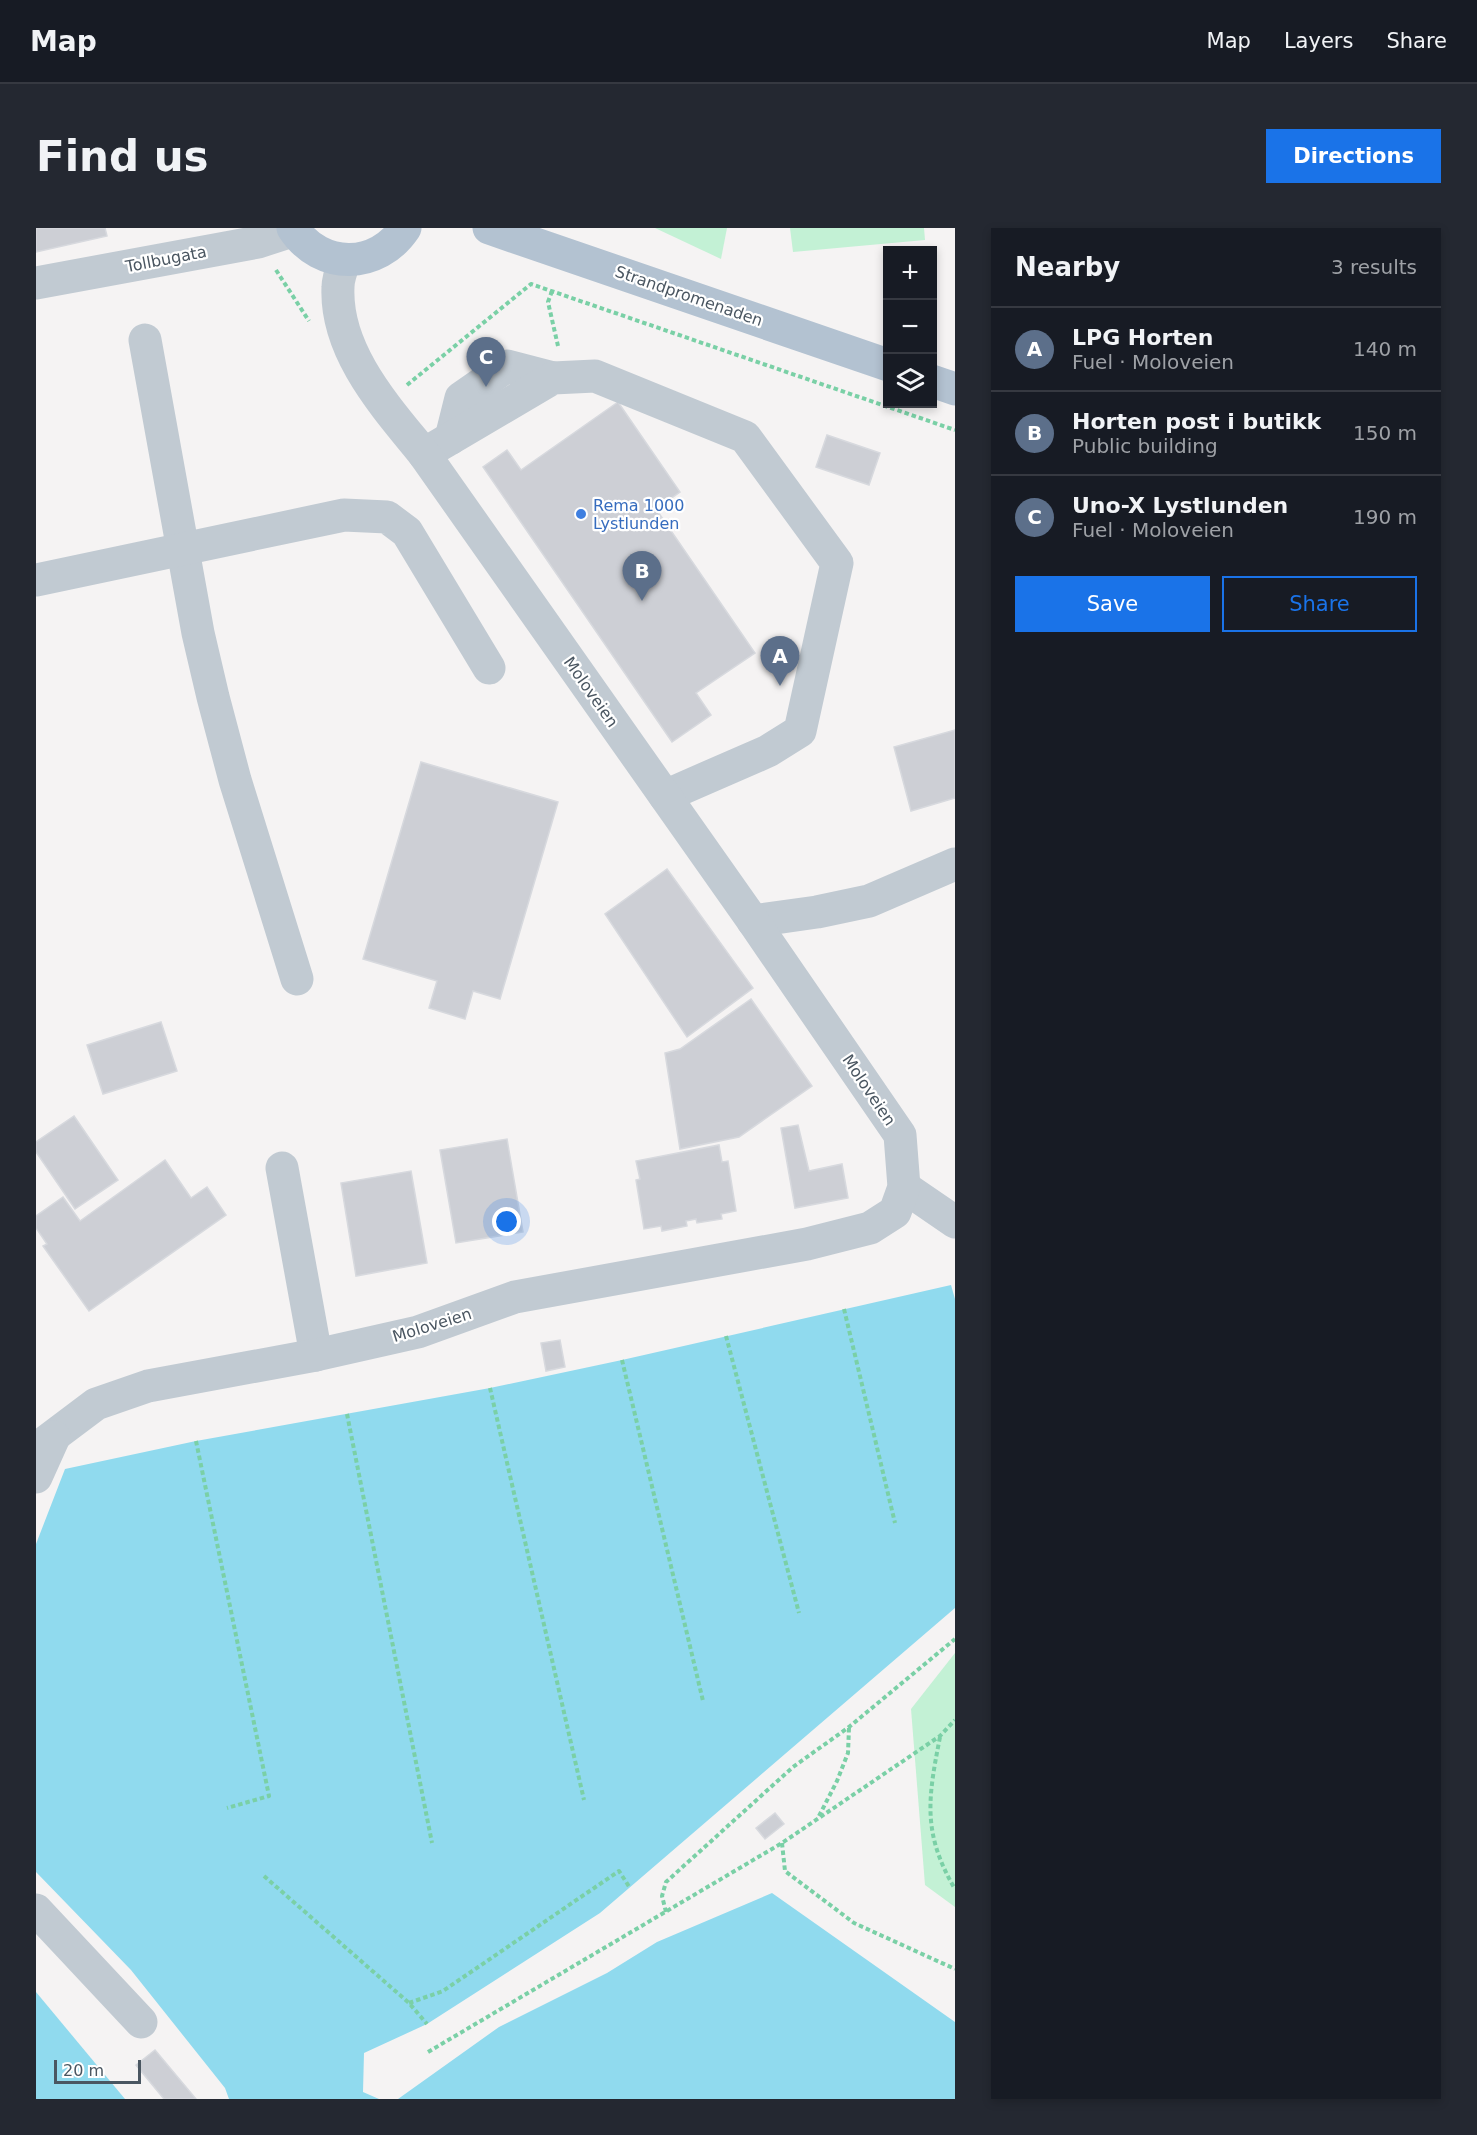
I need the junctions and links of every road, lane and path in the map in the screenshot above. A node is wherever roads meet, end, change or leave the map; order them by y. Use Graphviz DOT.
graph roads {
  1 [pos="405,228"];
  2 [pos="489,228"];
  3 [pos="294,229"];
  4 [pos="258,242"];
  5 [pos="345,260"];
  6 [pos="36,283"];
  7 [pos="552,291"];
  8 [pos="311,325"];
  9 [pos="145,340"];
  10 [pos="883,363"];
  11 [pos="553,380"];
  12 [pos="937,382"];
  13 [pos="955,389"];
  14 [pos="383,404"];
  15 [pos="955,430"];
  16 [pos="445,441"];
  17 [pos="184,549"];
  18 [pos="36,580"];
  19 [pos="489,668"];
  20 [pos="665,796"];
  21 [pos="955,864"];
  22 [pos="753,921"];
  23 [pos="297,979"];
  24 [pos="282,1168"];
  25 [pos="904,1187"];
  26 [pos="955,1222"];
  27 [pos="844,1310"];
  28 [pos="726,1336"];
  29 [pos="316,1355"];
  30 [pos="622,1360"];
  31 [pos="490,1388"];
  32 [pos="347,1414"];
  33 [pos="196,1441"];
  34 [pos="45,1443"];
  35 [pos="36,1477"];
  36 [pos="895,1523"];
  37 [pos="799,1613"];
  38 [pos="955,1639"];
  39 [pos="703,1701"];
  40 [pos="955,1720"];
  41 [pos="849,1727"];
  42 [pos="940,1736"];
  43 [pos="584,1800"];
  44 [pos="227,1808"];
  45 [pos="818,1818"];
  46 [pos="432,1843"];
  47 [pos="782,1843"];
  48 [pos="264,1876"];
  49 [pos="630,1888"];
  50 [pos="955,1889"];
  51 [pos="36,1910"];
  52 [pos="666,1911"];
  53 [pos="955,1970"];
  54 [pos="409,2003"];
  55 [pos="141,2022"];
  56 [pos="427,2024"];
  57 [pos="428,2052"];
  1 -- 5 [label="main road"];
  2 -- 10 [label="main road, Strandpromenaden"];
  3 -- 4 [label="street, Tollbugata"];
  3 -- 5 [label="main road"];
  4 -- 6 [label="street, Tollbugata"];
  4 -- 8 [label="path"];
  5 -- 14 [label="street, Moloveien"];
  7 -- 11 [label="path"];
  7 -- 14 [label="path"];
  7 -- 15 [label="path"];
  9 -- 17 [label="street"];
  11 -- 16 [label="street"];
  11 -- 20 [label="street"];
  12 -- 13 [label="main road"];
  14 -- 16 [label="street, Moloveien"];
  16 -- 20 [label="street, Moloveien"];
  17 -- 18 [label="street"];
  17 -- 19 [label="street"];
  17 -- 23 [label="street"];
  20 -- 22 [label="street, Moloveien"];
  21 -- 22 [label="street"];
  22 -- 25 [label="street, Moloveien"];
  24 -- 29 [label="street"];
  25 -- 26 [label="street"];
  25 -- 29 [label="street, Moloveien"];
  27 -- 36 [label="path"];
  28 -- 37 [label="path"];
  29 -- 34 [label="street, Moloveien"];
  30 -- 39 [label="path"];
  31 -- 43 [label="path"];
  32 -- 46 [label="path"];
  33 -- 44 [label="path"];
  34 -- 35 [label="street"];
  38 -- 41 [label="path"];
  40 -- 42 [label="path"];
  41 -- 45 [label="path"];
  41 -- 52 [label="path"];
  42 -- 45 [label="path"];
  42 -- 50 [label="path"];
  45 -- 47 [label="path"];
  47 -- 52 [label="path"];
  47 -- 53 [label="path"];
  48 -- 54 [label="path"];
  49 -- 54 [label="path"];
  51 -- 55 [label="street"];
  52 -- 57 [label="path"];
  54 -- 56 [label="path"];
}
